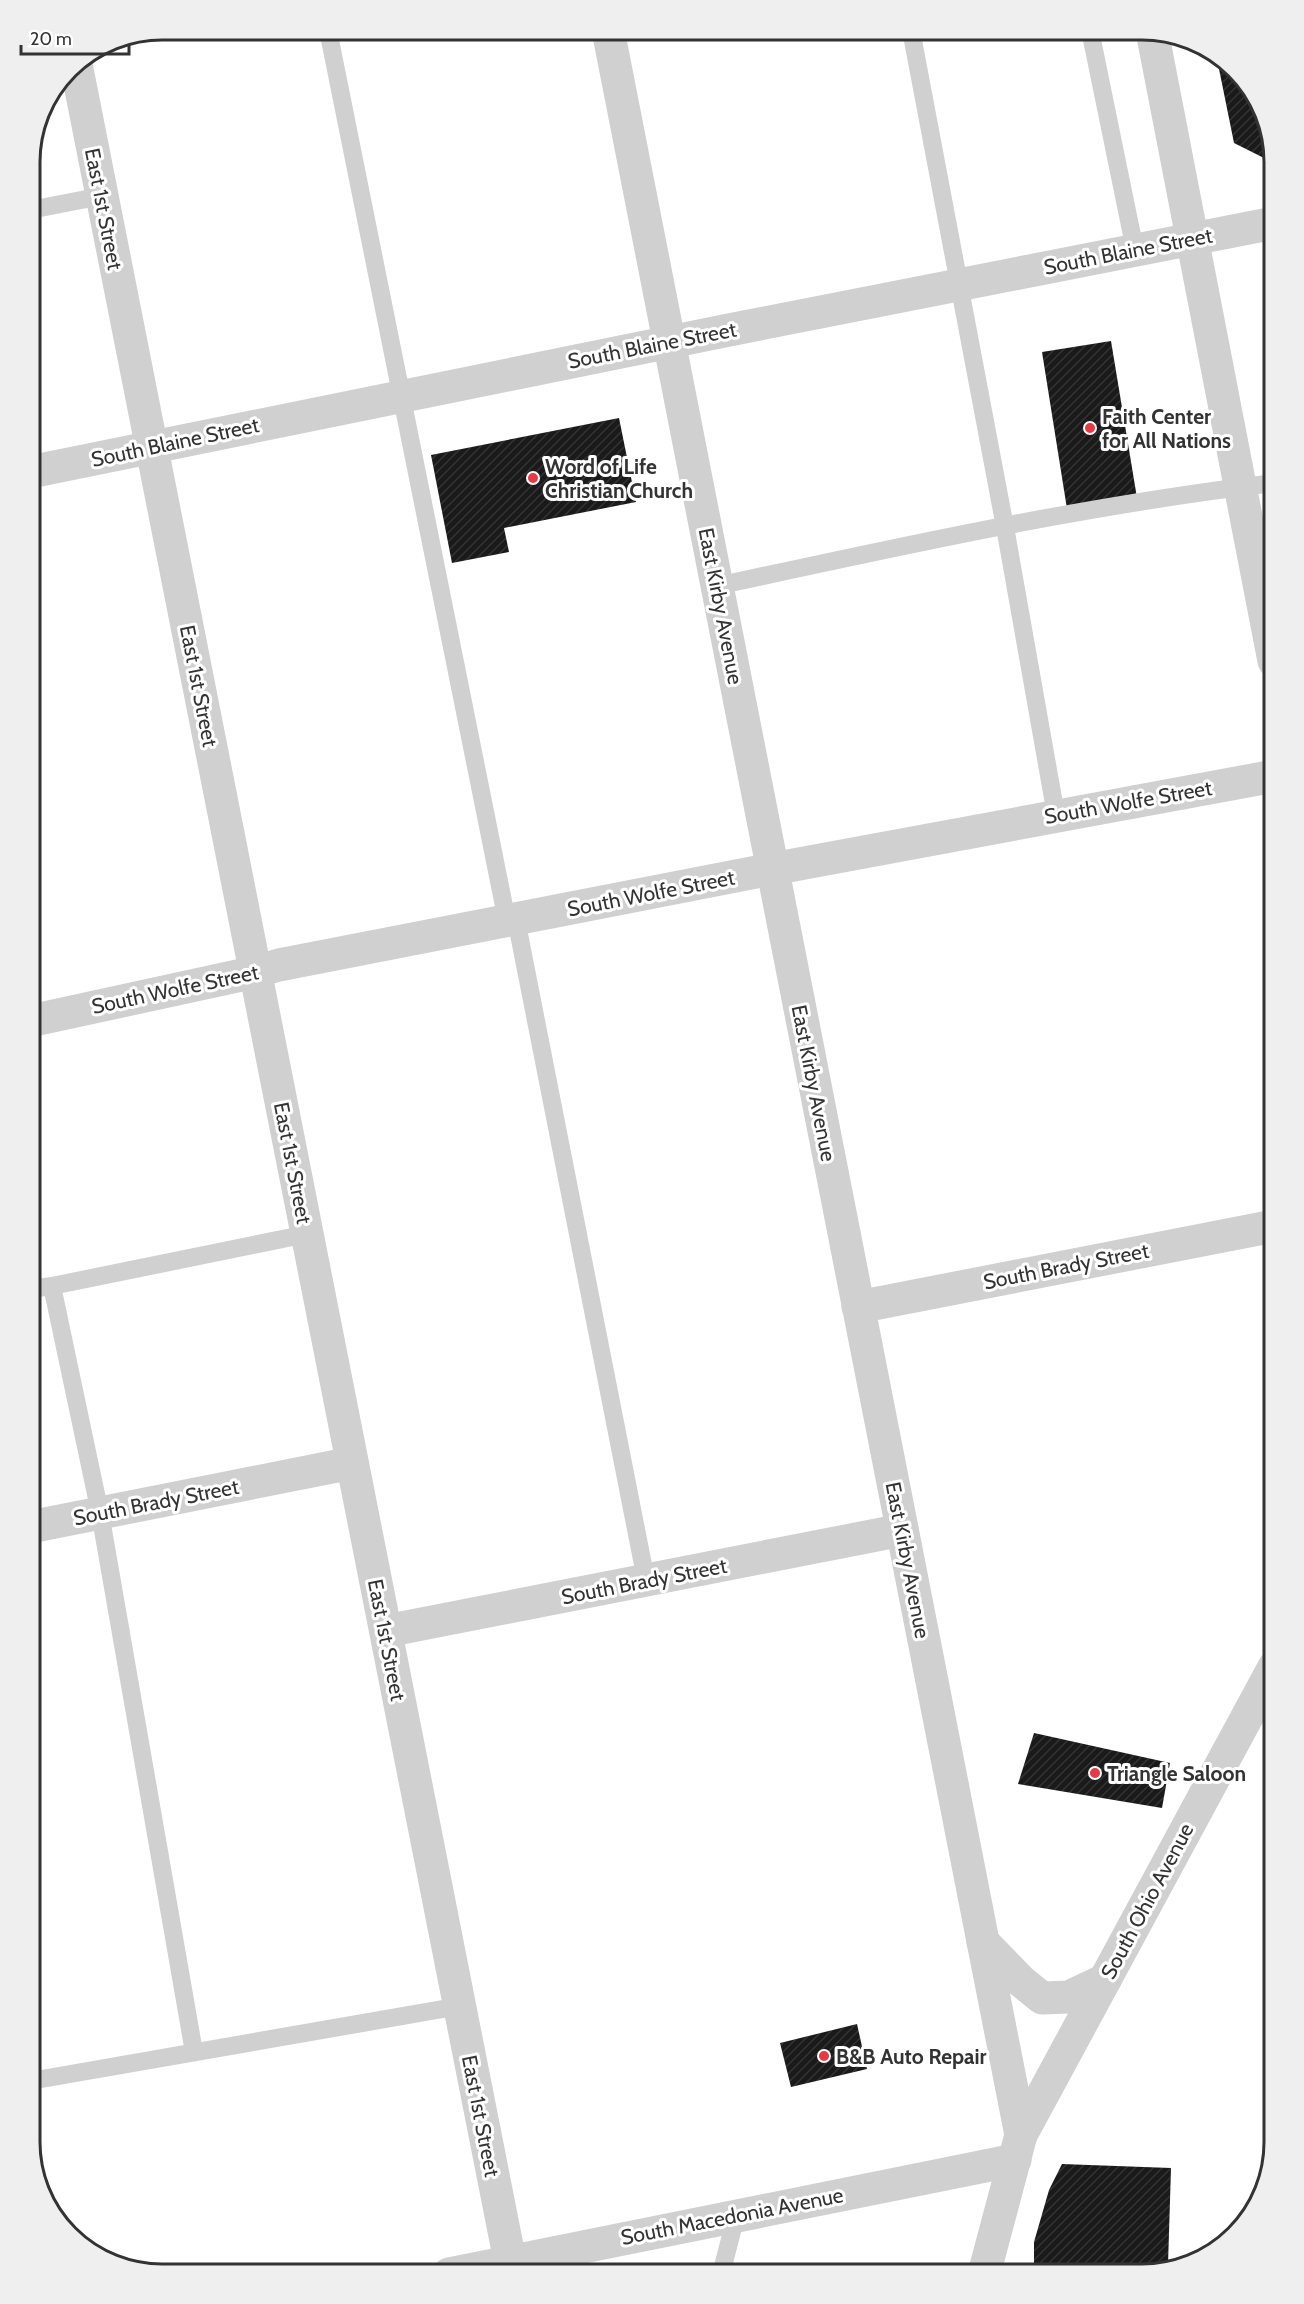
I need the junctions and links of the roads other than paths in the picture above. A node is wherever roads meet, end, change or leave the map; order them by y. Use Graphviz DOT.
graph roads {
  1 [pos="330,40"];
  2 [pos="610,40"];
  3 [pos="913,41"];
  4 [pos="1092,41"];
  5 [pos="1154,42"];
  6 [pos="78,75"];
  7 [pos="102,196"];
  8 [pos="41,208"];
  9 [pos="1264,225"];
  10 [pos="1192,238"];
  11 [pos="1135,250"];
  12 [pos="959,284"];
  13 [pos="669,342"];
  14 [pos="402,396"];
  15 [pos="151,447"];
  16 [pos="41,470"];
  17 [pos="1264,484"];
  18 [pos="1240,487"];
  19 [pos="1005,527"];
  20 [pos="717,586"];
  21 [pos="1264,610"];
  22 [pos="1264,778"];
  23 [pos="1056,815"];
  24 [pos="772,869"];
  25 [pos="511,920"];
  26 [pos="255,972"];
  27 [pos="41,1019"];
  28 [pos="1264,1228"];
  29 [pos="307,1234"];
  30 [pos="52,1286"];
  31 [pos="40,1288"];
  32 [pos="858,1307"];
  33 [pos="352,1463"];
  34 [pos="100,1513"];
  35 [pos="40,1525"];
  36 [pos="902,1530"];
  37 [pos="646,1580"];
  38 [pos="386,1631"];
  39 [pos="1264,1686"];
  40 [pos="983,1942"];
  41 [pos="1105,1980"];
  42 [pos="460,2006"];
  43 [pos="194,2052"];
  44 [pos="40,2079"];
  45 [pos="1018,2148"];
  46 [pos="736,2216"];
  47 [pos="510,2262"];
  48 [pos="503,2263"];
  49 [pos="724,2264"];
  50 [pos="987,2264"];
  1 -- 14 [label="lane"];
  2 -- 13 [label="street, East Kirby Avenue"];
  3 -- 12 [label="lane"];
  4 -- 11 [label="lane"];
  5 -- 10 [label="street"];
  6 -- 7 [label="street, East 1st Street"];
  7 -- 8 [label="lane"];
  7 -- 15 [label="street, East 1st Street"];
  9 -- 10 [label="street, South Blaine Street"];
  10 -- 11 [label="street, South Blaine Street"];
  10 -- 18 [label="street"];
  11 -- 12 [label="street, South Blaine Street"];
  12 -- 13 [label="street, South Blaine Street"];
  12 -- 19 [label="lane"];
  13 -- 14 [label="street, South Blaine Street"];
  13 -- 20 [label="street, East Kirby Avenue"];
  14 -- 15 [label="street, South Blaine Street"];
  14 -- 25 [label="lane"];
  15 -- 16 [label="street, South Blaine Street"];
  15 -- 26 [label="street, East 1st Street"];
  17 -- 18 [label="lane"];
  18 -- 19 [label="lane"];
  18 -- 21 [label="street"];
  19 -- 20 [label="lane"];
  19 -- 23 [label="lane"];
  20 -- 24 [label="street, East Kirby Avenue"];
  22 -- 23 [label="street, South Wolfe Street"];
  23 -- 24 [label="street, South Wolfe Street"];
  24 -- 25 [label="street, South Wolfe Street"];
  24 -- 32 [label="street, East Kirby Avenue"];
  25 -- 26 [label="street, South Wolfe Street"];
  25 -- 37 [label="lane"];
  26 -- 27 [label="street, South Wolfe Street"];
  26 -- 29 [label="street, East 1st Street"];
  28 -- 32 [label="street, South Brady Street"];
  29 -- 30 [label="lane"];
  29 -- 33 [label="street, East 1st Street"];
  30 -- 31 [label="lane"];
  30 -- 34 [label="lane"];
  32 -- 36 [label="street, East Kirby Avenue"];
  33 -- 34 [label="street, South Brady Street"];
  33 -- 38 [label="street, East 1st Street"];
  34 -- 35 [label="street, South Brady Street"];
  34 -- 43 [label="lane"];
  36 -- 37 [label="street, South Brady Street"];
  36 -- 40 [label="street, East Kirby Avenue"];
  37 -- 38 [label="street, South Brady Street"];
  38 -- 42 [label="street, East 1st Street"];
  39 -- 41 [label="street, South Ohio Avenue"];
  40 -- 41 [label="street"];
  40 -- 45 [label="street, East Kirby Avenue"];
  41 -- 45 [label="street, South Ohio Avenue"];
  42 -- 43 [label="lane"];
  42 -- 47 [label="street, East 1st Street"];
  43 -- 44 [label="lane"];
  45 -- 46 [label="street, South Macedonia Avenue"];
  45 -- 50 [label="street"];
  46 -- 47 [label="street, South Macedonia Avenue"];
  46 -- 49 [label="lane"];
  47 -- 48 [label="street, South Macedonia Avenue"];
}
